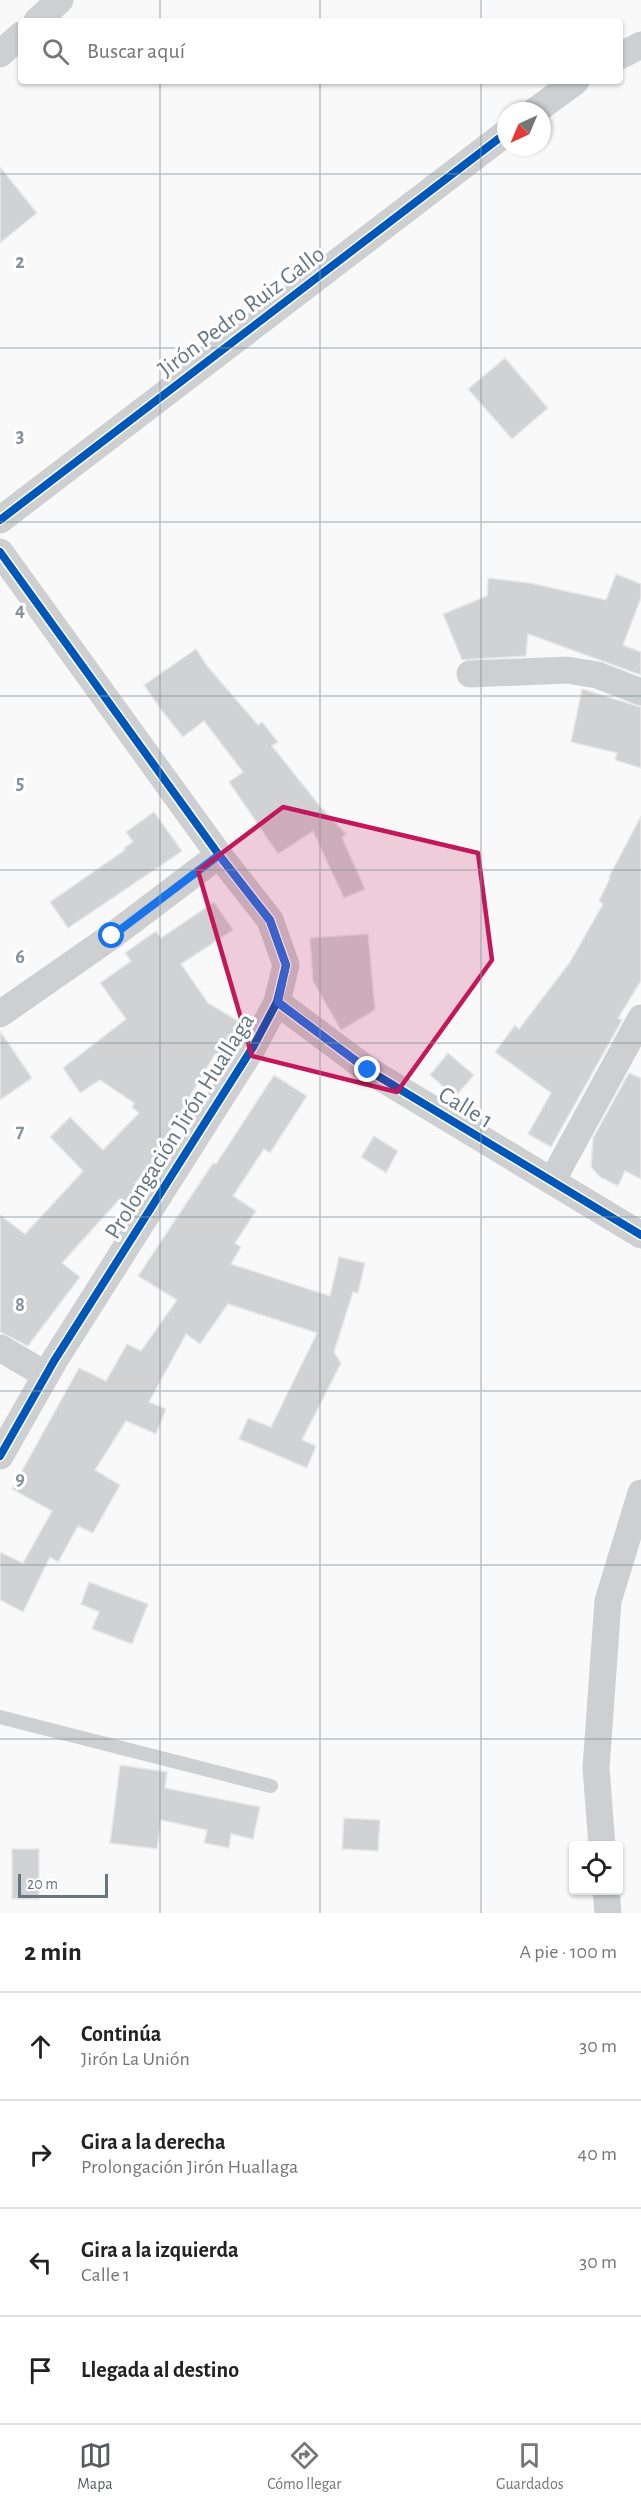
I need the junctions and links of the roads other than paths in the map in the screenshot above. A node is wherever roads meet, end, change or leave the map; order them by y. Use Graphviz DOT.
graph roads {
  1 [pos="60,0"];
  2 [pos="40,18"];
  3 [pos="18,38"];
  4 [pos="641,45"];
  5 [pos="0,54"];
  6 [pos="623,54"];
  7 [pos="572,84"];
  8 [pos="547,102"];
  9 [pos="497,140"];
  10 [pos="0,520"];
  11 [pos="0,552"];
  12 [pos="470,674"];
  13 [pos="641,692"];
  14 [pos="219,855"];
  15 [pos="278,1002"];
  16 [pos="0,1014"];
  17 [pos="641,1018"];
  18 [pos="552,1181"];
  19 [pos="641,1235"];
  20 [pos="0,1348"];
  21 [pos="46,1375"];
  22 [pos="0,1456"];
  23 [pos="641,1493"];
  24 [pos="0,1717"];
  25 [pos="272,1786"];
  26 [pos="602,1841"];
  27 [pos="606,1895"];
  28 [pos="608,1913"];
  1 -- 2 [label="street"];
  3 -- 5 [label="street"];
  4 -- 6 [label="street"];
  7 -- 8 [label="street"];
  9 -- 10 [label="street, Jirón Pedro Ruiz Gallo"];
  11 -- 14 [label="street, Prolongación Jirón Huallaga"];
  12 -- 13 [label="street"];
  14 -- 15 [label="street, Prolongación Jirón Huallaga"];
  14 -- 16 [label="street"];
  15 -- 18 [label="street, Calle 1"];
  15 -- 21 [label="street, Prolongación Jirón Huallaga"];
  17 -- 18 [label="street"];
  18 -- 19 [label="street, Calle 1"];
  20 -- 21 [label="street"];
  21 -- 22 [label="street, Prolongación Jirón Huallaga"];
  23 -- 26 [label="street"];
  24 -- 25 [label="lane"];
  27 -- 28 [label="street"];
}
